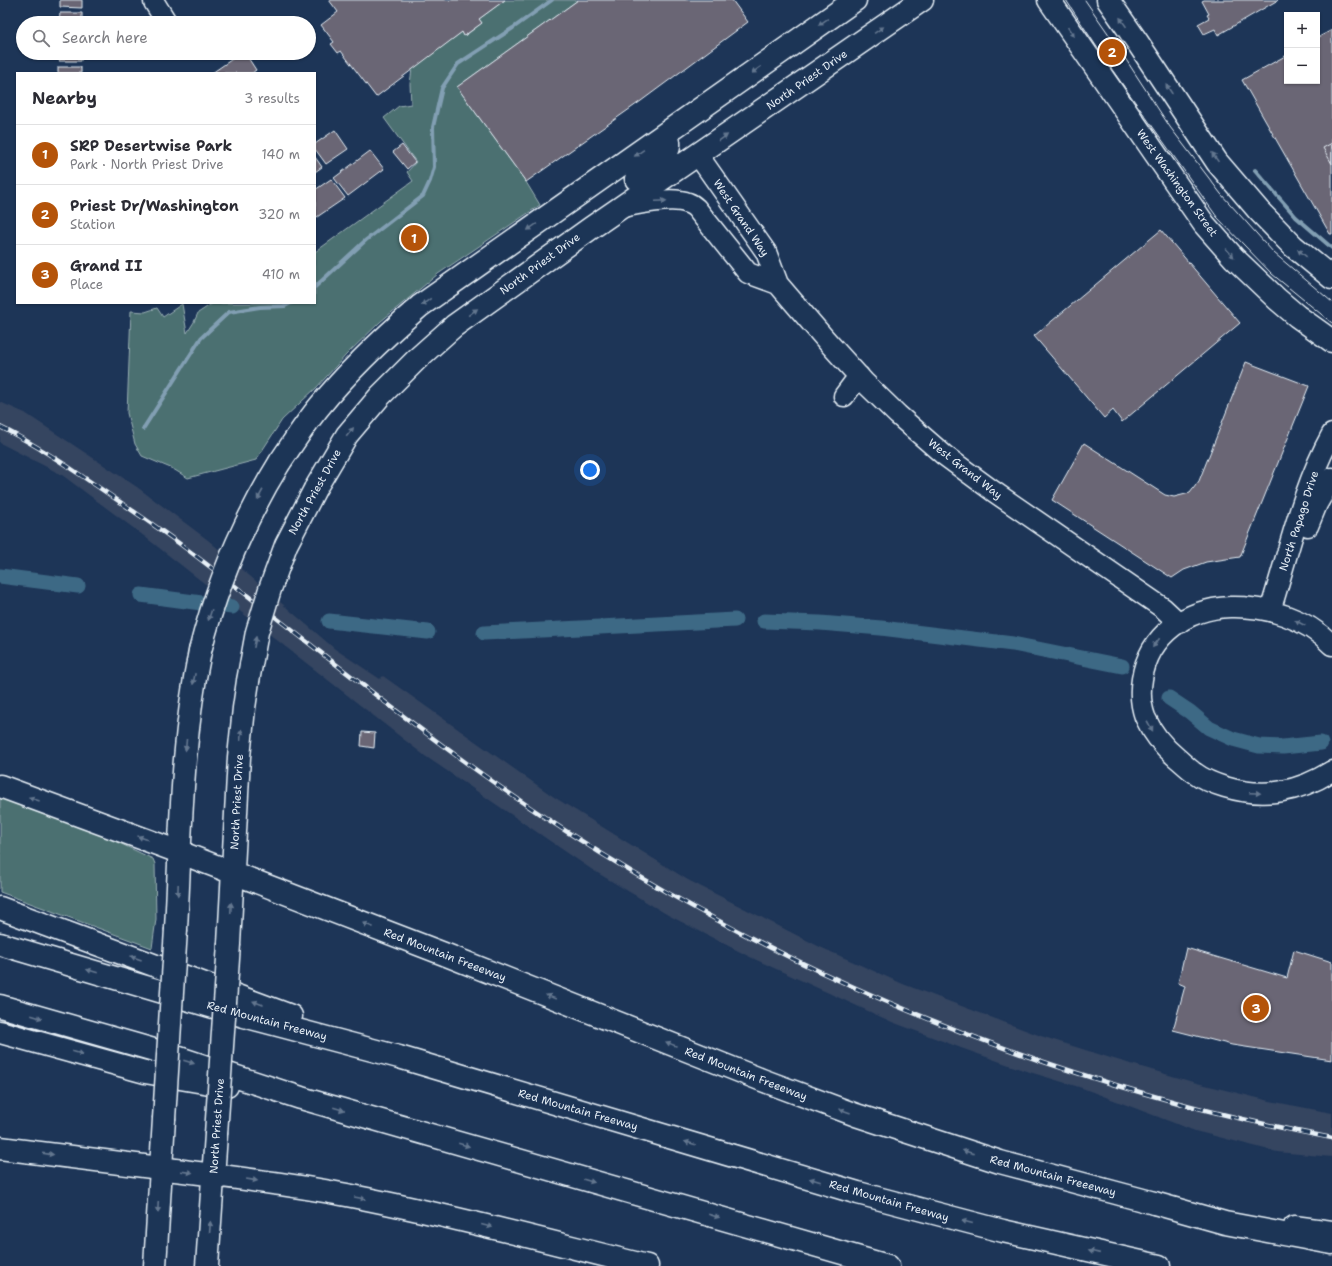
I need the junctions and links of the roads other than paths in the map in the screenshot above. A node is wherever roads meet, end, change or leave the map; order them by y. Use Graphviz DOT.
graph roads {
  1 [pos="154,0"];
  2 [pos="855,0"];
  3 [pos="922,0"];
  4 [pos="1049,0"];
  5 [pos="1108,0"];
  6 [pos="163,16"];
  7 [pos="666,134"];
  8 [pos="698,155"];
  9 [pos="622,207"];
  10 [pos="591,228"];
  11 [pos="1332,278"];
  12 [pos="778,284"];
  13 [pos="1332,341"];
  14 [pos="859,376"];
  15 [pos="844,396"];
  16 [pos="1332,434"];
  17 [pos="1332,478"];
  18 [pos="1275,612"];
  19 [pos="1179,623"];
  20 [pos="1332,645"];
  21 [pos="1332,771"];
  22 [pos="0,786"];
  23 [pos="179,852"];
  24 [pos="233,872"];
  25 [pos="0,908"];
  26 [pos="0,944"];
  27 [pos="0,1006"];
  28 [pos="0,1032"];
  29 [pos="399,1057"];
  30 [pos="301,1098"];
  31 [pos="0,1148"];
  32 [pos="160,1168"];
  33 [pos="213,1175"];
  34 [pos="1154,1203"];
  35 [pos="1332,1231"];
  36 [pos="1332,1243"];
  37 [pos="155,1266"];
  38 [pos="207,1266"];
  39 [pos="647,1266"];
  40 [pos="888,1266"];
  41 [pos="1159,1266"];
  1 -- 6 [label="street"];
  2 -- 7 [label="main road, one-way"];
  8 -- 3 [label="main road, North Priest Drive, one-way"];
  4 -- 13 [label="main road, West Washington Street, one-way"];
  11 -- 5 [label="main road, one-way"];
  7 -- 10 [label="main road"];
  7 -- 23 [label="main road, one-way, bridge"];
  8 -- 9 [label="main road, North Priest Drive"];
  8 -- 12 [label="street, West Grand Way"];
  9 -- 10 [label="main road, North Priest Drive"];
  9 -- 12 [label="street, West Grand Way, one-way"];
  24 -- 10 [label="main road, North Priest Drive, one-way, bridge"];
  12 -- 14 [label="street, West Grand Way"];
  14 -- 15 [label="street"];
  14 -- 19 [label="street, West Grand Way"];
  16 -- 18 [label="street, North Papago Drive"];
  17 -- 18 [label="street, North Papago Drive"];
  18 -- 19 [label="street"];
  20 -- 18 [label="street, one-way"];
  19 -- 21 [label="street, one-way"];
  23 -- 22 [label="main road, Red Mountain Freeeway, one-way"];
  23 -- 24 [label="main road, Red Mountain Freeeway"];
  23 -- 32 [label="main road, one-way, bridge"];
  33 -- 24 [label="main road, North Priest Drive, one-way, bridge"];
  34 -- 24 [label="main road, Red Mountain Freeeway, one-way"];
  29 -- 25 [label="main road, one-way"];
  29 -- 26 [label="main road, Red Mountain Freeway, one-way"];
  27 -- 30 [label="main road, one-way"];
  28 -- 30 [label="main road, one-way"];
  41 -- 29 [label="main road, Red Mountain Freeway, one-way"];
  30 -- 40 [label="main road, one-way"];
  31 -- 32 [label="main road, one-way"];
  32 -- 33 [label="main road, one-way"];
  32 -- 37 [label="main road, one-way"];
  38 -- 33 [label="main road, North Priest Drive, one-way"];
  33 -- 39 [label="main road, one-way"];
  34 -- 35 [label="street, Red Mountain Freeeway"];
  34 -- 36 [label="main road"];
}
